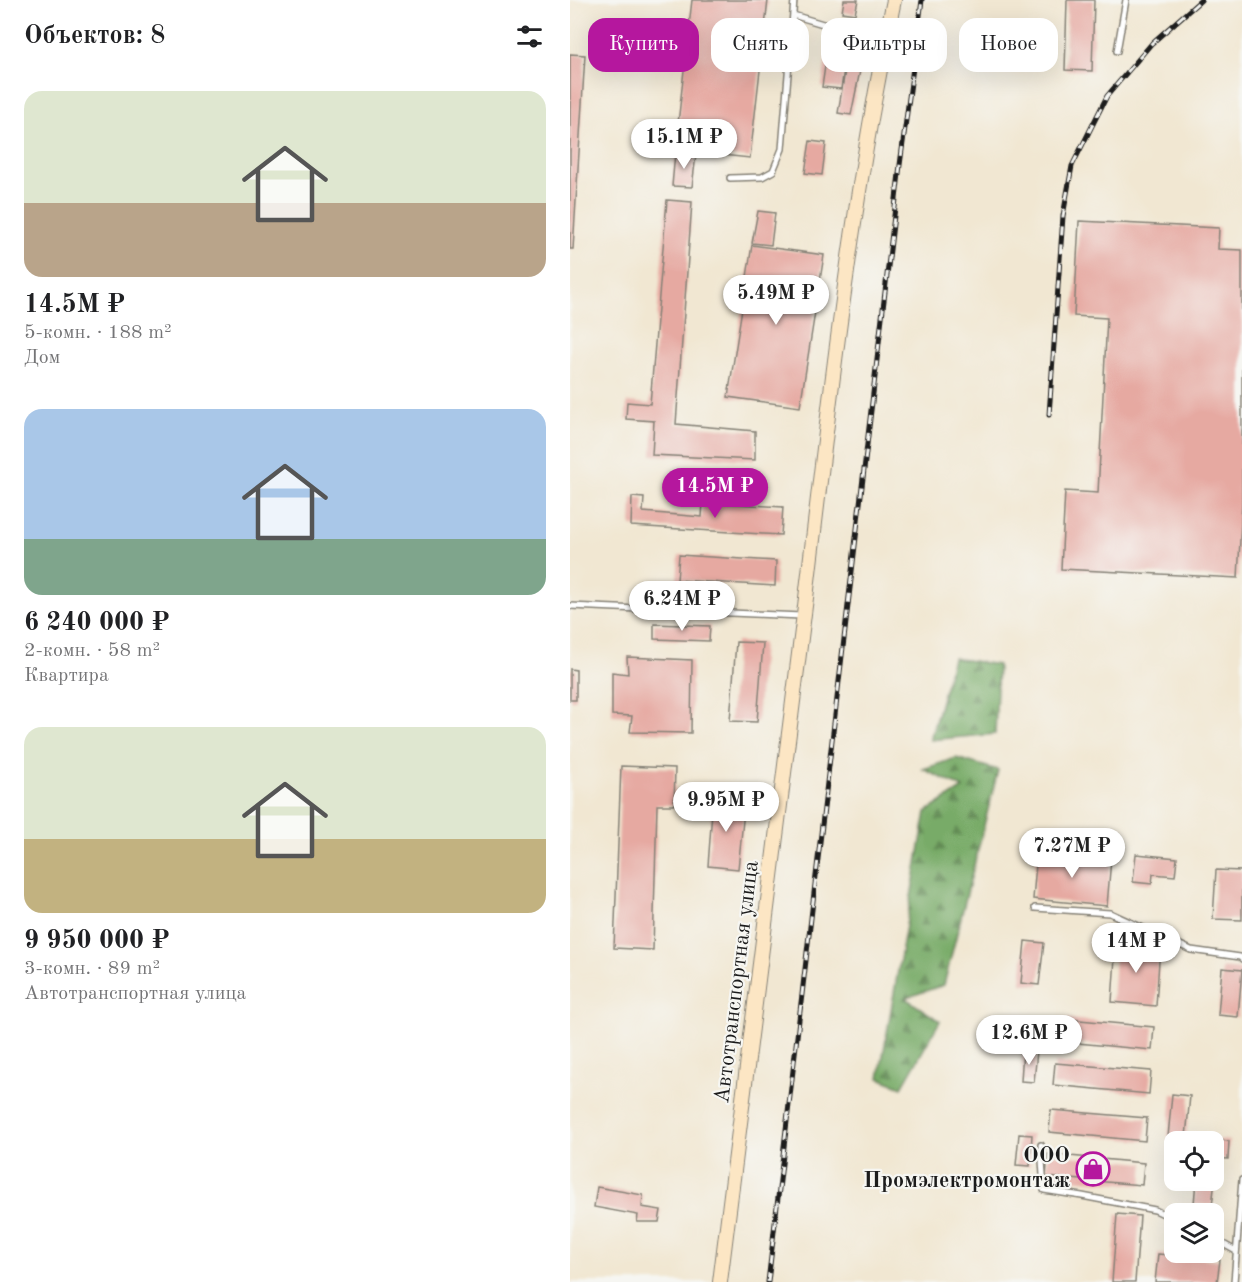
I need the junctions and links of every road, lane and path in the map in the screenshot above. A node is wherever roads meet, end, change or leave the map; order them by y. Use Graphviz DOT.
graph roads {
  1 [pos="794,0"];
  2 [pos="894,0"];
  3 [pos="1126,0"];
  4 [pos="793,15"];
  5 [pos="890,18"];
  6 [pos="821,23"];
  7 [pos="1117,51"];
  8 [pos="880,72"];
  9 [pos="730,178"];
  10 [pos="570,606"];
  11 [pos="804,616"];
  12 [pos="1035,908"];
  13 [pos="1242,959"];
  14 [pos="1041,1145"];
  15 [pos="1242,1180"];
  16 [pos="1164,1214"];
  17 [pos="1224,1244"];
  18 [pos="1236,1251"];
  19 [pos="720,1282"];
  20 [pos="1234,1282"];
  1 -- 4 [label="lane"];
  2 -- 5 [label="main road, Автотранспортная улица"];
  3 -- 7 [label="lane"];
  4 -- 6 [label="lane"];
  4 -- 9 [label="lane"];
  8 -- 11 [label="main road, Автотранспортная улица"];
  10 -- 11 [label="lane"];
  11 -- 19 [label="main road, Автотранспортная улица"];
  12 -- 13 [label="lane"];
  14 -- 16 [label="lane"];
  15 -- 18 [label="lane"];
  17 -- 18 [label="lane"];
  18 -- 20 [label="lane"];
}
